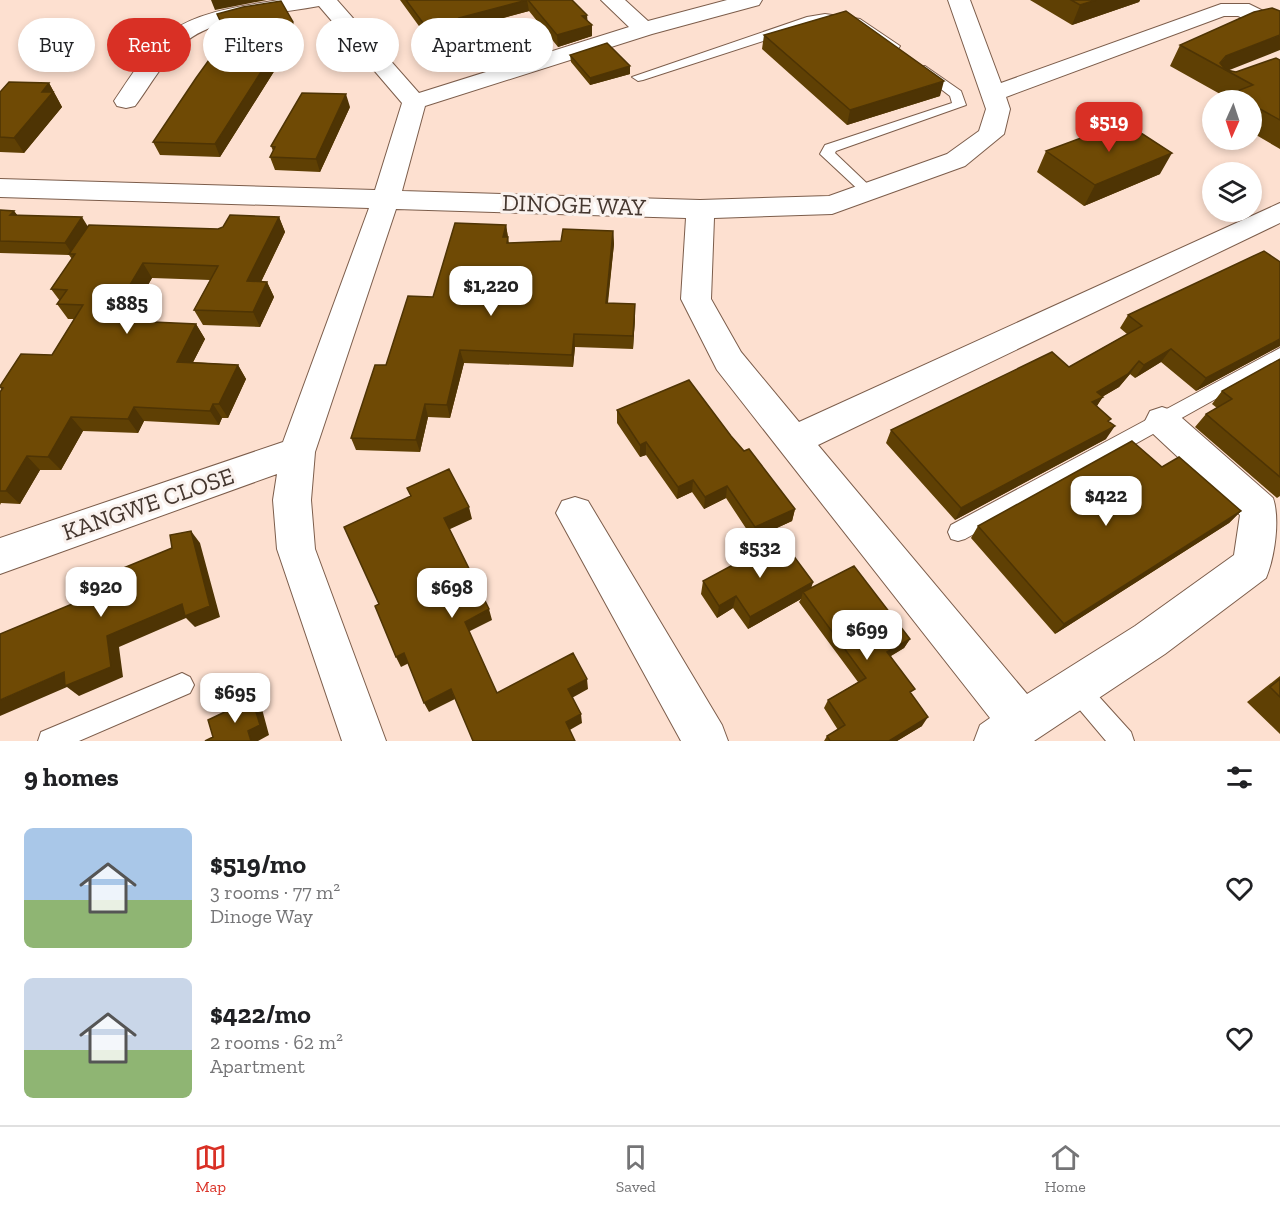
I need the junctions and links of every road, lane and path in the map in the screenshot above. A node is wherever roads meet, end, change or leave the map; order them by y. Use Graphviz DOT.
graph roads {
  1 [pos="318,0"];
  2 [pos="325,0"];
  3 [pos="612,0"];
  4 [pos="751,0"];
  5 [pos="959,0"];
  6 [pos="1280,27"];
  7 [pos="644,29"];
  8 [pos="638,77"];
  9 [pos="992,94"];
  10 [pos="126,101"];
  11 [pos="414,102"];
  12 [pos="0,188"];
  13 [pos="869,192"];
  14 [pos="386,198"];
  15 [pos="700,209"];
  16 [pos="1280,212"];
  17 [pos="1280,355"];
  18 [pos="1162,421"];
  19 [pos="793,441"];
  20 [pos="297,452"];
  21 [pos="575,513"];
  22 [pos="958,532"];
  23 [pos="0,556"];
  24 [pos="182,685"];
  25 [pos="1076,688"];
  26 [pos="1009,732"];
  27 [pos="50,741"];
  28 [pos="364,741"];
  29 [pos="706,741"];
  30 [pos="1122,741"];
  1 -- 10 [label="street"];
  2 -- 11 [label="street"];
  3 -- 7 [label="street"];
  4 -- 7 [label="street"];
  5 -- 9 [label="street, DINOGE WAY"];
  6 -- 9 [label="street"];
  7 -- 11 [label="street"];
  8 -- 13 [label="lane"];
  9 -- 13 [label="street, DINOGE WAY"];
  11 -- 14 [label="street"];
  12 -- 14 [label="street, DINOGE WAY"];
  13 -- 15 [label="street, DINOGE WAY"];
  14 -- 15 [label="street, DINOGE WAY"];
  14 -- 20 [label="street"];
  15 -- 19 [label="street"];
  16 -- 19 [label="street"];
  17 -- 18 [label="lane"];
  18 -- 22 [label="lane"];
  18 -- 25 [label="street"];
  19 -- 26 [label="street"];
  20 -- 23 [label="street, KANGWE CLOSE"];
  20 -- 28 [label="street"];
  21 -- 29 [label="street"];
  24 -- 27 [label="lane"];
  25 -- 26 [label="street"];
  25 -- 30 [label="lane"];
}
